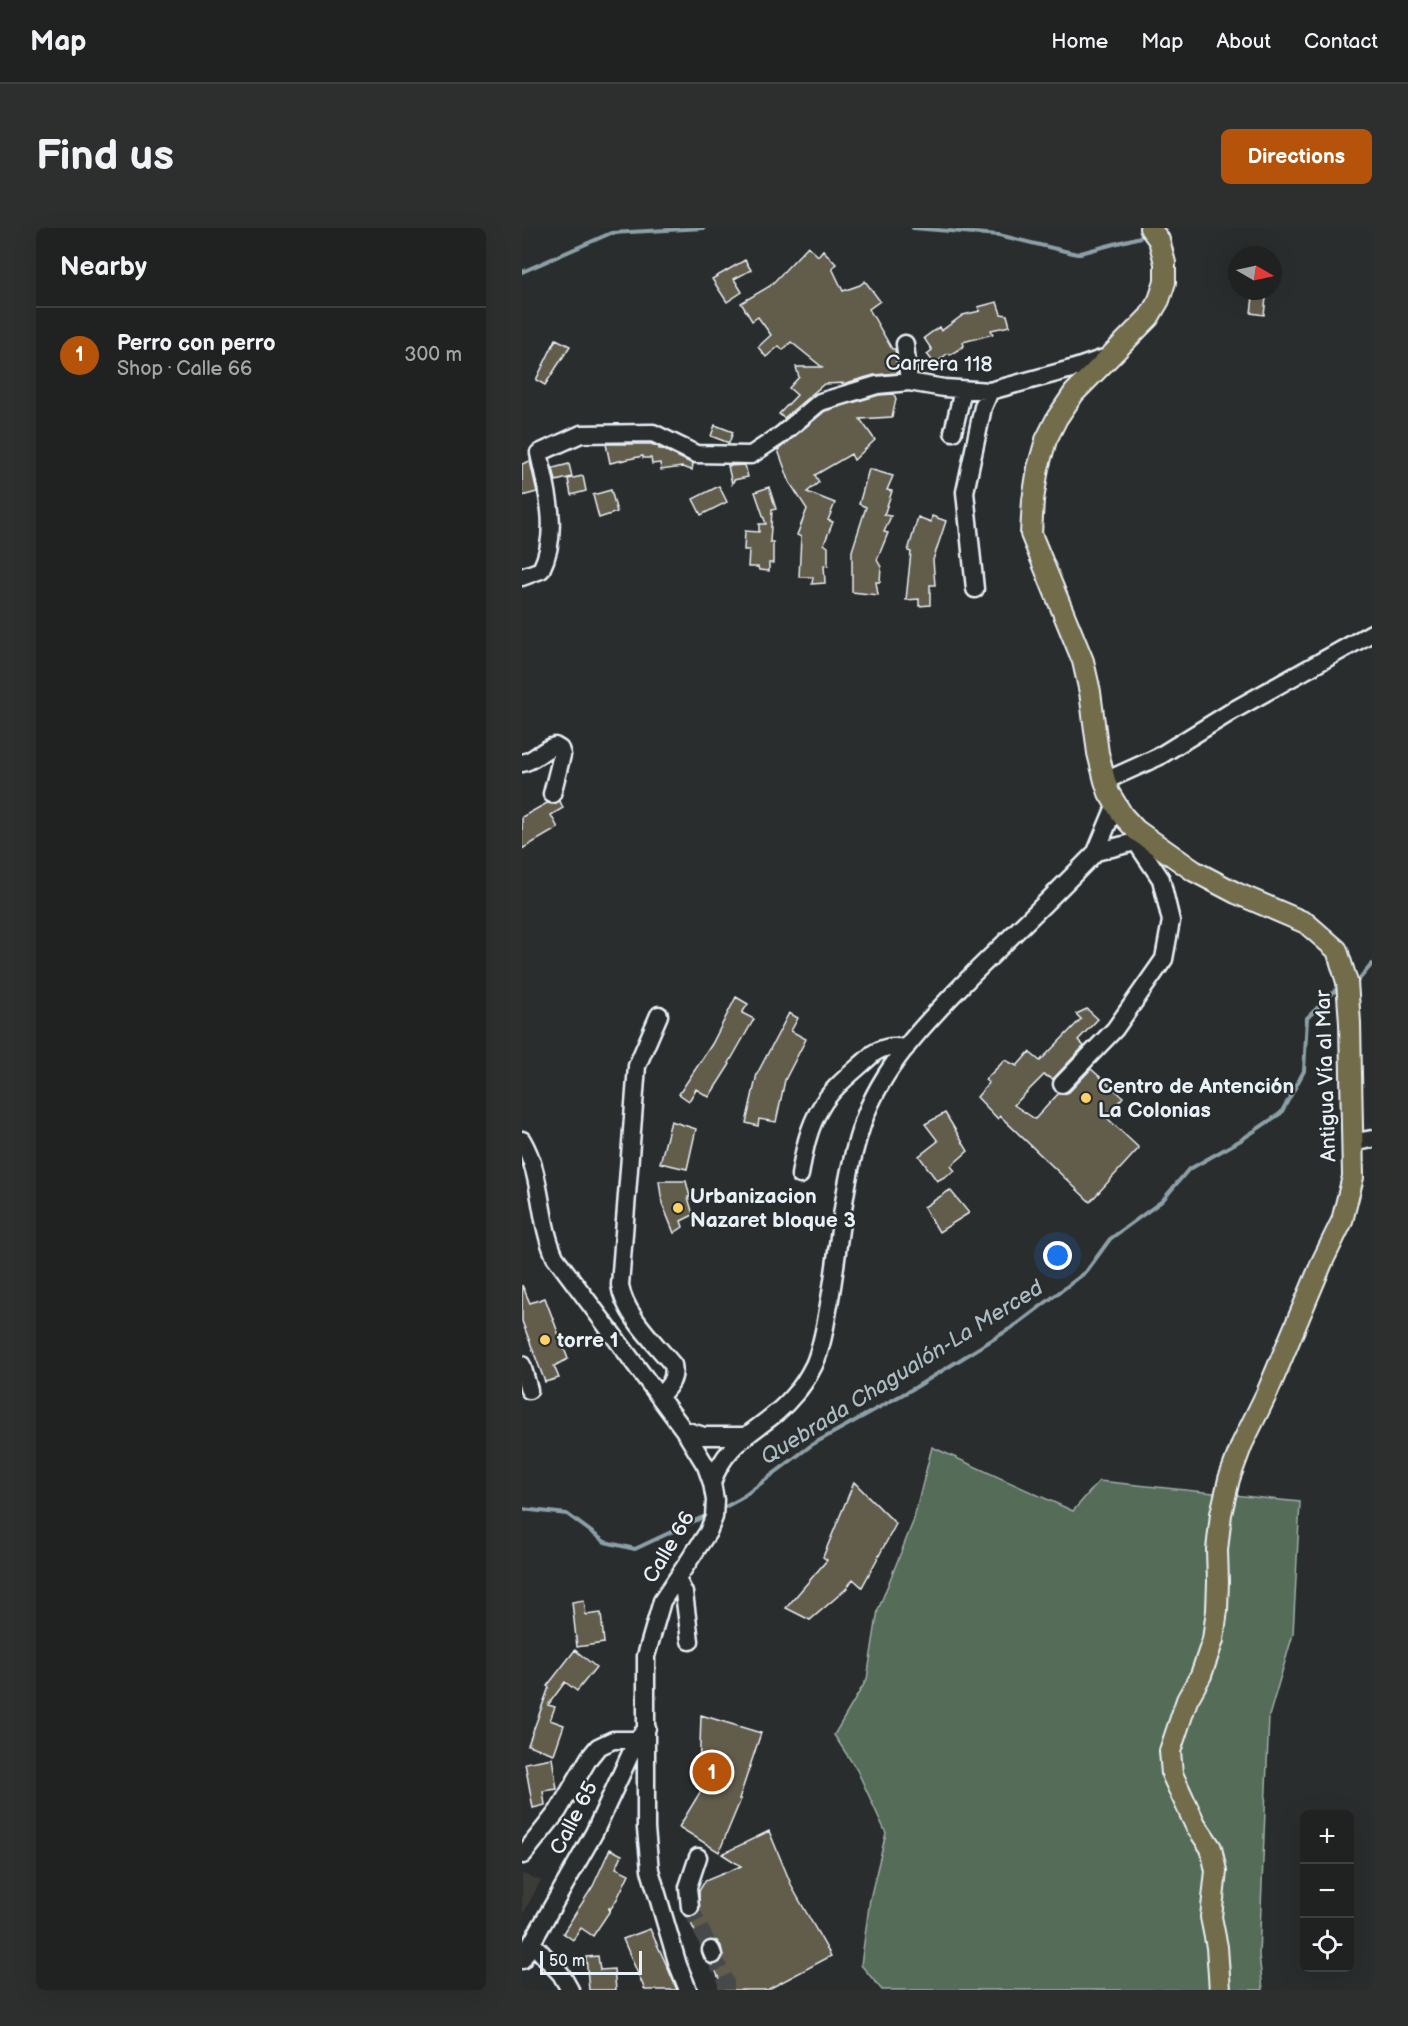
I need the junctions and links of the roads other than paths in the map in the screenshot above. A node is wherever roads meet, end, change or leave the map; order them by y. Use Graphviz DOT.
graph roads {
  1 [pos="1150,228"];
  2 [pos="905,344"];
  3 [pos="1111,356"];
  4 [pos="909,382"];
  5 [pos="963,390"];
  6 [pos="990,391"];
  7 [pos="953,432"];
  8 [pos="522,577"];
  9 [pos="975,589"];
  10 [pos="1372,633"];
  11 [pos="522,763"];
  12 [pos="1105,781"];
  13 [pos="552,794"];
  14 [pos="1116,804"];
  15 [pos="1142,841"];
  16 [pos="1096,852"];
  17 [pos="659,1016"];
  18 [pos="906,1048"];
  19 [pos="1062,1084"];
  20 [pos="1372,1139"];
  21 [pos="522,1140"];
  22 [pos="1352,1143"];
  23 [pos="800,1175"];
  24 [pos="522,1365"];
  25 [pos="529,1390"];
  26 [pos="660,1396"];
  27 [pos="684,1430"];
  28 [pos="744,1436"];
  29 [pos="712,1483"];
  30 [pos="677,1579"];
  31 [pos="690,1641"];
  32 [pos="642,1734"];
  33 [pos="523,1855"];
  34 [pos="698,1857"];
  35 [pos="690,1907"];
  36 [pos="532,1943"];
  37 [pos="522,1960"];
  38 [pos="570,1990"];
  39 [pos="688,1990"];
  40 [pos="1220,1990"];
  1 -- 3 [label="main road, Antigua Vía al Mar"];
  2 -- 4 [label="street"];
  3 -- 6 [label="street, Carrera 118"];
  3 -- 12 [label="main road, Antigua Vía al Mar"];
  4 -- 5 [label="street, Carrera 118"];
  4 -- 8 [label="street, Carrera 118"];
  5 -- 6 [label="street, Carrera 118"];
  5 -- 7 [label="street"];
  6 -- 9 [label="street"];
  10 -- 12 [label="street"];
  11 -- 13 [label="street"];
  12 -- 14 [label="main road, Antigua Vía al Mar"];
  14 -- 15 [label="main road, Antigua Vía al Mar"];
  14 -- 16 [label="street"];
  15 -- 16 [label="street"];
  15 -- 19 [label="street"];
  15 -- 22 [label="main road, Antigua Vía al Mar"];
  16 -- 18 [label="street"];
  17 -- 26 [label="street"];
  18 -- 23 [label="street"];
  18 -- 28 [label="street"];
  20 -- 22 [label="street"];
  21 -- 26 [label="street, Calle 66"];
  22 -- 40 [label="main road, Antigua Vía al Mar"];
  24 -- 25 [label="street"];
  26 -- 27 [label="street, Calle 66"];
  27 -- 28 [label="street"];
  27 -- 29 [label="street, Calle 66"];
  28 -- 29 [label="street"];
  29 -- 30 [label="street, Calle 66"];
  30 -- 31 [label="street"];
  30 -- 32 [label="street, Calle 66"];
  32 -- 33 [label="street"];
  32 -- 36 [label="street, Calle 65"];
  32 -- 39 [label="street, Calle 66"];
  34 -- 35 [label="street"];
  36 -- 37 [label="street, Calle 65"];
  36 -- 38 [label="street"];
}
